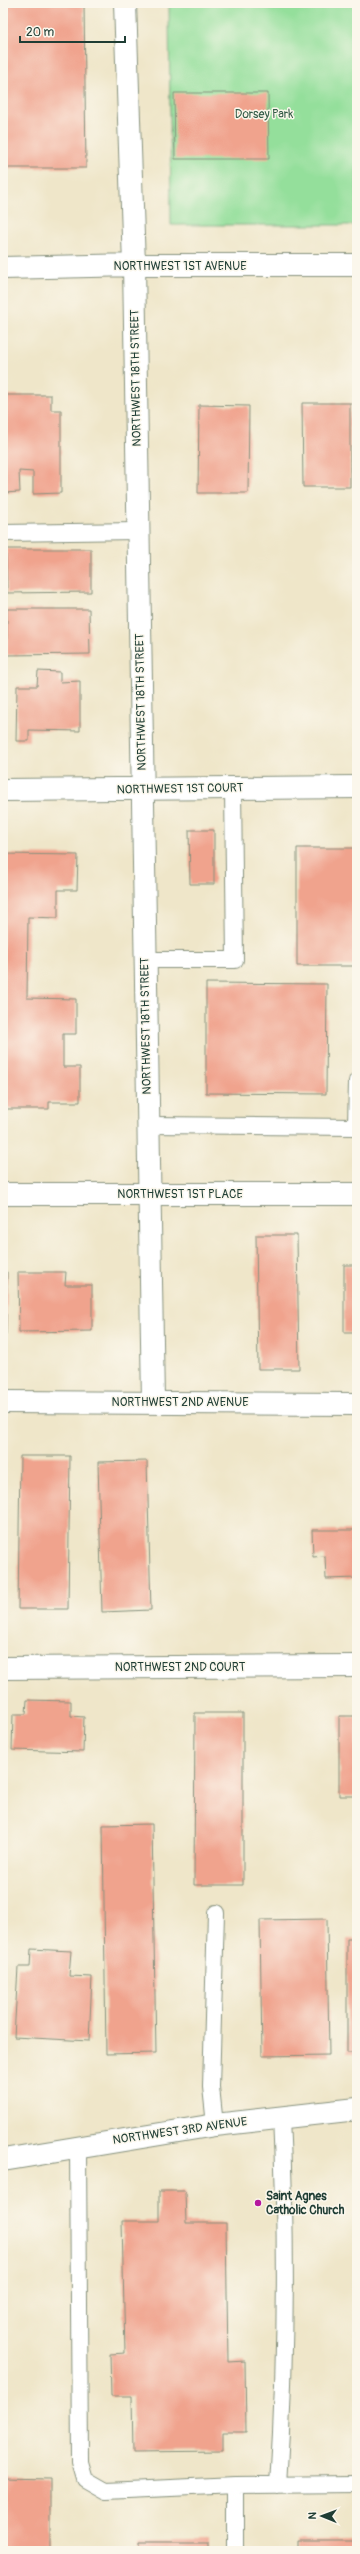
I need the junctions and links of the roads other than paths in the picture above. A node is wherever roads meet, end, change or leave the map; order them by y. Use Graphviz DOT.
graph roads {
  1 [pos="125,3"];
  2 [pos="134,265"];
  3 [pos="357,265"];
  4 [pos="3,268"];
  5 [pos="138,532"];
  6 [pos="3,533"];
  7 [pos="357,787"];
  8 [pos="233,789"];
  9 [pos="3,790"];
  10 [pos="142,790"];
  11 [pos="145,960"];
  12 [pos="357,1081"];
  13 [pos="148,1125"];
  14 [pos="3,1194"];
  15 [pos="149,1194"];
  16 [pos="357,1194"];
  17 [pos="152,1401"];
  18 [pos="3,1402"];
  19 [pos="357,1404"];
  20 [pos="357,1666"];
  21 [pos="3,1668"];
  22 [pos="216,1913"];
  23 [pos="357,2109"];
  24 [pos="281,2118"];
  25 [pos="215,2125"];
  26 [pos="78,2146"];
  27 [pos="3,2160"];
  28 [pos="357,2484"];
  29 [pos="234,2485"];
  30 [pos="278,2485"];
  31 [pos="235,2551"];
  1 -- 2 [label="street, NORTHWEST 18TH STREET"];
  2 -- 3 [label="street, NORTHWEST 1ST AVENUE"];
  2 -- 4 [label="street, NORTHWEST 1ST AVENUE"];
  2 -- 5 [label="street, NORTHWEST 18TH STREET"];
  5 -- 6 [label="lane"];
  5 -- 10 [label="street, NORTHWEST 18TH STREET"];
  7 -- 8 [label="street, NORTHWEST 1ST COURT"];
  8 -- 10 [label="street, NORTHWEST 1ST COURT"];
  8 -- 11 [label="lane"];
  9 -- 10 [label="street, NORTHWEST 1ST COURT"];
  10 -- 11 [label="street, NORTHWEST 18TH STREET"];
  11 -- 13 [label="street, NORTHWEST 18TH STREET"];
  12 -- 13 [label="lane"];
  13 -- 15 [label="street, NORTHWEST 18TH STREET"];
  14 -- 15 [label="street, NORTHWEST 1ST PLACE"];
  15 -- 16 [label="street, NORTHWEST 1ST PLACE"];
  15 -- 17 [label="street, NORTHWEST 18TH STREET"];
  17 -- 18 [label="street, NORTHWEST 2ND AVENUE"];
  17 -- 19 [label="street, NORTHWEST 2ND AVENUE"];
  20 -- 21 [label="street, NORTHWEST 2ND COURT"];
  22 -- 25 [label="lane"];
  23 -- 24 [label="street, NORTHWEST 3RD AVENUE"];
  24 -- 25 [label="street, NORTHWEST 3RD AVENUE"];
  24 -- 30 [label="lane"];
  25 -- 26 [label="street, NORTHWEST 3RD AVENUE"];
  26 -- 27 [label="street, NORTHWEST 3RD AVENUE"];
  26 -- 29 [label="lane"];
  28 -- 30 [label="lane"];
  29 -- 30 [label="lane"];
  29 -- 31 [label="lane"];
}
